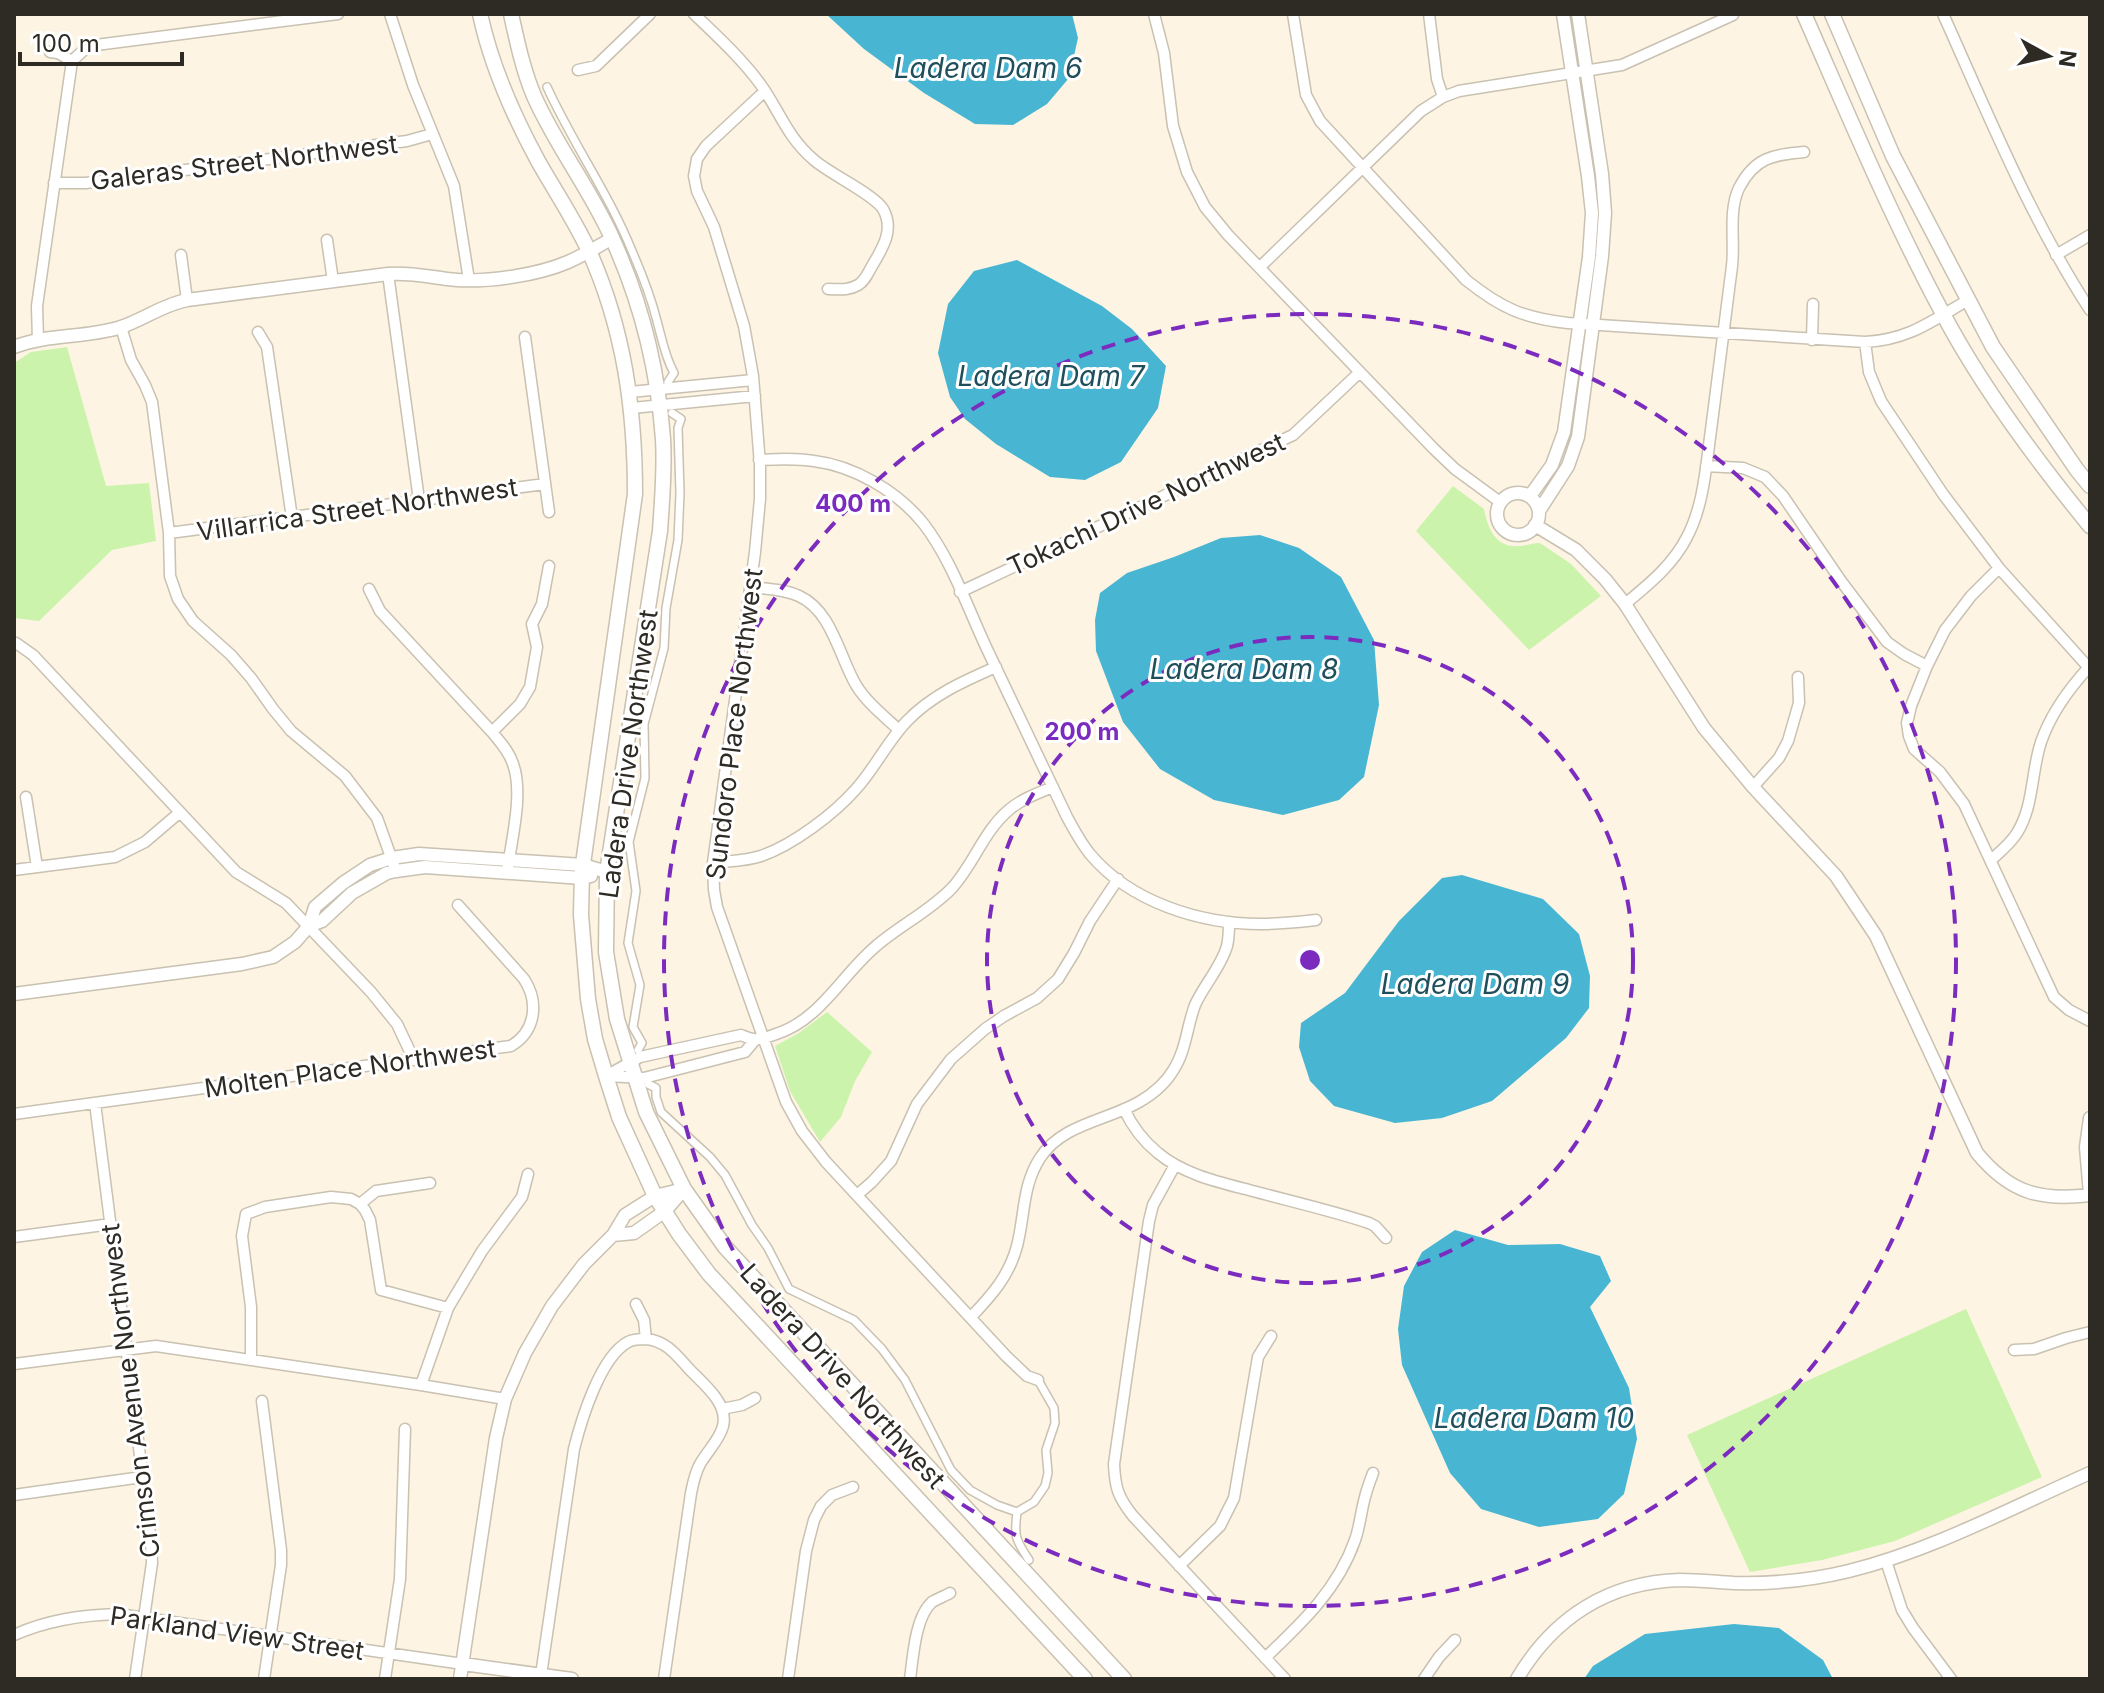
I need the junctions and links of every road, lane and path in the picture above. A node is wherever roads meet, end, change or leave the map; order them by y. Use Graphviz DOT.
graph roads {
  1 [pos="338,14"];
  2 [pos="390,14"];
  3 [pos="480,14"];
  4 [pos="511,14"];
  5 [pos="650,14"];
  6 [pos="694,14"];
  7 [pos="1154,14"];
  8 [pos="1293,14"];
  9 [pos="1429,14"];
  10 [pos="1563,14"];
  11 [pos="1578,14"];
  12 [pos="1804,14"];
  13 [pos="1832,14"];
  14 [pos="1943,14"];
  15 [pos="1733,15"];
  16 [pos="50,52"];
  17 [pos="72,61"];
  18 [pos="578,70"];
  19 [pos="1588,71"];
  20 [pos="1573,74"];
  21 [pos="547,87"];
  22 [pos="765,91"];
  23 [pos="1443,97"];
  24 [pos="432,134"];
  25 [pos="1804,152"];
  26 [pos="1362,168"];
  27 [pos="54,183"];
  28 [pos="2090,235"];
  29 [pos="613,238"];
  30 [pos="327,240"];
  31 [pos="589,251"];
  32 [pos="181,255"];
  33 [pos="2056,255"];
  34 [pos="1260,267"];
  35 [pos="388,274"];
  36 [pos="469,280"];
  37 [pos="333,281"];
  38 [pos="828,289"];
  39 [pos="187,300"];
  40 [pos="1968,300"];
  41 [pos="1813,304"];
  42 [pos="2090,310"];
  43 [pos="1943,314"];
  44 [pos="1586,325"];
  45 [pos="121,327"];
  46 [pos="258,332"];
  47 [pos="1724,334"];
  48 [pos="525,337"];
  49 [pos="38,340"];
  50 [pos="1812,340"];
  51 [pos="1865,342"];
  52 [pos="14,347"];
  53 [pos="1360,372"];
  54 [pos="753,380"];
  55 [pos="630,392"];
  56 [pos="661,393"];
  57 [pos="755,396"];
  58 [pos="632,408"];
  59 [pos="672,413"];
  60 [pos="759,460"];
  61 [pos="1706,466"];
  62 [pos="545,484"];
  63 [pos="2090,486"];
  64 [pos="1530,496"];
  65 [pos="419,500"];
  66 [pos="1500,502"];
  67 [pos="1539,511"];
  68 [pos="549,512"];
  69 [pos="292,518"];
  70 [pos="1535,525"];
  71 [pos="2090,526"];
  72 [pos="169,533"];
  73 [pos="549,566"];
  74 [pos="1999,568"];
  75 [pos="750,587"];
  76 [pos="369,589"];
  77 [pos="960,592"];
  78 [pos="1625,604"];
  79 [pos="16,643"];
  80 [pos="1927,666"];
  81 [pos="996,667"];
  82 [pos="2089,668"];
  83 [pos="1798,677"];
  84 [pos="899,730"];
  85 [pos="492,732"];
  86 [pos="1053,787"];
  87 [pos="1753,787"];
  88 [pos="26,797"];
  89 [pos="179,813"];
  90 [pos="1991,860"];
  91 [pos="713,863"];
  92 [pos="394,864"];
  93 [pos="37,867"];
  94 [pos="508,867"];
  95 [pos="14,870"];
  96 [pos="582,872"];
  97 [pos="607,872"];
  98 [pos="1118,879"];
  99 [pos="458,905"];
  100 [pos="1316,920"];
  101 [pos="1229,922"];
  102 [pos="309,926"];
  103 [pos="14,994"];
  104 [pos="2090,1021"];
  105 [pos="759,1039"];
  106 [pos="634,1056"];
  107 [pos="414,1060"];
  108 [pos="606,1076"];
  109 [pos="642,1081"];
  110 [pos="95,1103"];
  111 [pos="1124,1109"];
  112 [pos="14,1114"];
  113 [pos="2090,1118"];
  114 [pos="1175,1165"];
  115 [pos="528,1174"];
  116 [pos="430,1183"];
  117 [pos="684,1189"];
  118 [pos="2090,1194"];
  119 [pos="857,1195"];
  120 [pos="655,1196"];
  121 [pos="360,1204"];
  122 [pos="665,1211"];
  123 [pos="111,1224"];
  124 [pos="613,1235"];
  125 [pos="14,1237"];
  126 [pos="1386,1238"];
  127 [pos="636,1304"];
  128 [pos="448,1308"];
  129 [pos="971,1317"];
  130 [pos="2090,1332"];
  131 [pos="1271,1336"];
  132 [pos="646,1339"];
  133 [pos="126,1348"];
  134 [pos="2014,1350"];
  135 [pos="251,1359"];
  136 [pos="14,1364"];
  137 [pos="1038,1380"];
  138 [pos="421,1385"];
  139 [pos="755,1398"];
  140 [pos="505,1399"];
  141 [pos="262,1401"];
  142 [pos="722,1409"];
  143 [pos="405,1429"];
  144 [pos="1373,1473"];
  145 [pos="2090,1473"];
  146 [pos="142,1477"];
  147 [pos="853,1487"];
  148 [pos="14,1495"];
  149 [pos="1017,1512"];
  150 [pos="1029,1560"];
  151 [pos="1886,1561"];
  152 [pos="1179,1566"];
  153 [pos="950,1593"];
  154 [pos="145,1617"];
  155 [pos="14,1635"];
  156 [pos="271,1636"];
  157 [pos="1455,1640"];
  158 [pos="389,1653"];
  159 [pos="1265,1658"];
  160 [pos="463,1664"];
  161 [pos="541,1675"];
  162 [pos="135,1679"];
  163 [pos="264,1679"];
  164 [pos="385,1679"];
  165 [pos="460,1679"];
  166 [pos="572,1679"];
  167 [pos="664,1679"];
  168 [pos="788,1679"];
  169 [pos="910,1679"];
  170 [pos="1085,1679"];
  171 [pos="1124,1679"];
  172 [pos="1285,1679"];
  173 [pos="1424,1679"];
  174 [pos="1517,1679"];
  175 [pos="1951,1679"];
  1 -- 17 [label="street"];
  2 -- 24 [label="street"];
  3 -- 31 [label="main road, Ladera Drive Northwest"];
  4 -- 29 [label="main road, Ladera Drive Northwest"];
  5 -- 18 [label="street"];
  6 -- 22 [label="street"];
  7 -- 34 [label="street"];
  8 -- 26 [label="street"];
  9 -- 23 [label="street"];
  10 -- 20 [label="street"];
  11 -- 19 [label="street"];
  12 -- 43 [label="main road"];
  13 -- 40 [label="main road"];
  14 -- 33 [label="street"];
  15 -- 19 [label="street"];
  16 -- 17 [label="street"];
  17 -- 27 [label="street"];
  19 -- 20 [label="street"];
  19 -- 44 [label="street"];
  20 -- 23 [label="street"];
  20 -- 44 [label="street"];
  21 -- 56 [label="street"];
  22 -- 38 [label="street"];
  22 -- 54 [label="street, Sundoro Place Northwest"];
  23 -- 26 [label="street"];
  24 -- 27 [label="street, Galeras Street Northwest"];
  24 -- 36 [label="street"];
  25 -- 47 [label="street"];
  26 -- 34 [label="street"];
  26 -- 44 [label="street"];
  27 -- 49 [label="street"];
  28 -- 33 [label="street"];
  29 -- 31 [label="street"];
  29 -- 56 [label="main road, Ladera Drive Northwest"];
  30 -- 37 [label="street"];
  31 -- 36 [label="street"];
  31 -- 55 [label="main road, Ladera Drive Northwest"];
  32 -- 39 [label="street"];
  33 -- 42 [label="street"];
  34 -- 53 [label="street"];
  35 -- 36 [label="street"];
  35 -- 37 [label="street"];
  35 -- 65 [label="street"];
  37 -- 39 [label="street"];
  39 -- 45 [label="street"];
  40 -- 43 [label="street"];
  40 -- 63 [label="main road"];
  41 -- 50 [label="street"];
  43 -- 51 [label="street"];
  43 -- 71 [label="main road"];
  44 -- 47 [label="street"];
  44 -- 64 [label="street"];
  44 -- 67 [label="street"];
  45 -- 49 [label="street"];
  45 -- 72 [label="street"];
  46 -- 69 [label="street"];
  47 -- 50 [label="street"];
  47 -- 61 [label="street"];
  48 -- 62 [label="street"];
  49 -- 52 [label="street"];
  50 -- 51 [label="street"];
  51 -- 74 [label="street"];
  53 -- 66 [label="street"];
  53 -- 77 [label="street, Tokachi Drive Northwest"];
  54 -- 56 [label="street"];
  54 -- 57 [label="street, Sundoro Place Northwest"];
  55 -- 56 [label="street"];
  55 -- 58 [label="main road, Ladera Drive Northwest"];
  56 -- 57 [label="street"];
  56 -- 58 [label="street"];
  56 -- 97 [label="main road, Ladera Drive Northwest"];
  57 -- 60 [label="street, Sundoro Place Northwest"];
  58 -- 96 [label="main road, Ladera Drive Northwest"];
  59 -- 106 [label="street"];
  60 -- 75 [label="street, Sundoro Place Northwest"];
  60 -- 77 [label="street"];
  61 -- 78 [label="street"];
  61 -- 80 [label="street"];
  62 -- 65 [label="street, Villarrica Street Northwest"];
  62 -- 68 [label="street"];
  64 -- 66 [label="street"];
  64 -- 67 [label="street"];
  65 -- 69 [label="street, Villarrica Street Northwest"];
  66 -- 70 [label="street"];
  67 -- 70 [label="street"];
  69 -- 72 [label="street, Villarrica Street Northwest"];
  70 -- 78 [label="street"];
  72 -- 92 [label="street"];
  73 -- 85 [label="street"];
  74 -- 80 [label="street"];
  74 -- 82 [label="street"];
  75 -- 84 [label="street"];
  75 -- 91 [label="street, Sundoro Place Northwest"];
  76 -- 85 [label="street"];
  77 -- 81 [label="street"];
  78 -- 87 [label="street"];
  79 -- 89 [label="street"];
  80 -- 90 [label="street"];
  81 -- 84 [label="street"];
  81 -- 86 [label="street"];
  82 -- 90 [label="street"];
  83 -- 87 [label="street"];
  84 -- 91 [label="street"];
  85 -- 94 [label="street"];
  86 -- 98 [label="street"];
  86 -- 105 [label="street"];
  87 -- 118 [label="street"];
  88 -- 93 [label="street"];
  89 -- 93 [label="street"];
  89 -- 102 [label="street"];
  90 -- 104 [label="street"];
  91 -- 105 [label="street, Sundoro Place Northwest"];
  92 -- 94 [label="street"];
  92 -- 102 [label="street"];
  93 -- 95 [label="street"];
  94 -- 96 [label="street"];
  96 -- 97 [label="street"];
  96 -- 108 [label="main road, Ladera Drive Northwest"];
  97 -- 106 [label="main road, Ladera Drive Northwest"];
  98 -- 101 [label="street"];
  98 -- 119 [label="street"];
  99 -- 107 [label="street, Molten Place Northwest"];
  100 -- 101 [label="street"];
  101 -- 111 [label="street"];
  102 -- 103 [label="street"];
  102 -- 107 [label="street"];
  105 -- 106 [label="street"];
  105 -- 109 [label="street"];
  105 -- 119 [label="street, Sundoro Place Northwest"];
  106 -- 108 [label="street"];
  106 -- 109 [label="main road, Ladera Drive Northwest"];
  107 -- 110 [label="street, Molten Place Northwest"];
  108 -- 109 [label="street"];
  108 -- 120 [label="main road, Ladera Drive Northwest"];
  109 -- 117 [label="main road, Ladera Drive Northwest"];
  109 -- 149 [label="street"];
  110 -- 112 [label="street, Molten Place Northwest"];
  110 -- 123 [label="street, Crimson Avenue Northwest"];
  111 -- 114 [label="street"];
  111 -- 129 [label="street"];
  113 -- 118 [label="street"];
  114 -- 126 [label="street"];
  114 -- 152 [label="street"];
  115 -- 128 [label="street"];
  116 -- 121 [label="street"];
  117 -- 120 [label="street"];
  117 -- 122 [label="street"];
  117 -- 171 [label="main road, Ladera Drive Northwest"];
  119 -- 129 [label="street, Sundoro Place Northwest"];
  120 -- 122 [label="main road, Ladera Drive Northwest"];
  120 -- 124 [label="street"];
  121 -- 128 [label="street"];
  121 -- 135 [label="street"];
  122 -- 124 [label="street"];
  122 -- 170 [label="main road, Ladera Drive Northwest"];
  123 -- 125 [label="street"];
  123 -- 133 [label="street, Crimson Avenue Northwest"];
  124 -- 140 [label="street"];
  127 -- 132 [label="street"];
  128 -- 138 [label="street"];
  129 -- 137 [label="street, Sundoro Place Northwest"];
  130 -- 134 [label="street"];
  131 -- 152 [label="street"];
  132 -- 142 [label="street"];
  132 -- 161 [label="street"];
  133 -- 135 [label="street"];
  133 -- 136 [label="street"];
  133 -- 146 [label="street, Crimson Avenue Northwest"];
  135 -- 138 [label="street"];
  137 -- 149 [label="street"];
  138 -- 140 [label="street"];
  139 -- 142 [label="street"];
  140 -- 160 [label="street"];
  141 -- 156 [label="street"];
  142 -- 167 [label="street"];
  143 -- 158 [label="street"];
  144 -- 159 [label="street"];
  145 -- 151 [label="street"];
  146 -- 148 [label="street"];
  146 -- 154 [label="street, Crimson Avenue Northwest"];
  147 -- 168 [label="street"];
  149 -- 150 [label="street"];
  151 -- 174 [label="street"];
  151 -- 175 [label="street"];
  152 -- 159 [label="street"];
  153 -- 169 [label="street"];
  154 -- 155 [label="street, Parkland View Street"];
  154 -- 156 [label="street, Parkland View Street"];
  154 -- 162 [label="street, Crimson Avenue Northwest"];
  156 -- 158 [label="street, Parkland View Street"];
  156 -- 163 [label="street"];
  157 -- 173 [label="street"];
  158 -- 160 [label="street, Parkland View Street"];
  158 -- 164 [label="street"];
  159 -- 172 [label="street"];
  160 -- 161 [label="street"];
  160 -- 165 [label="street"];
  161 -- 166 [label="street"];
}
